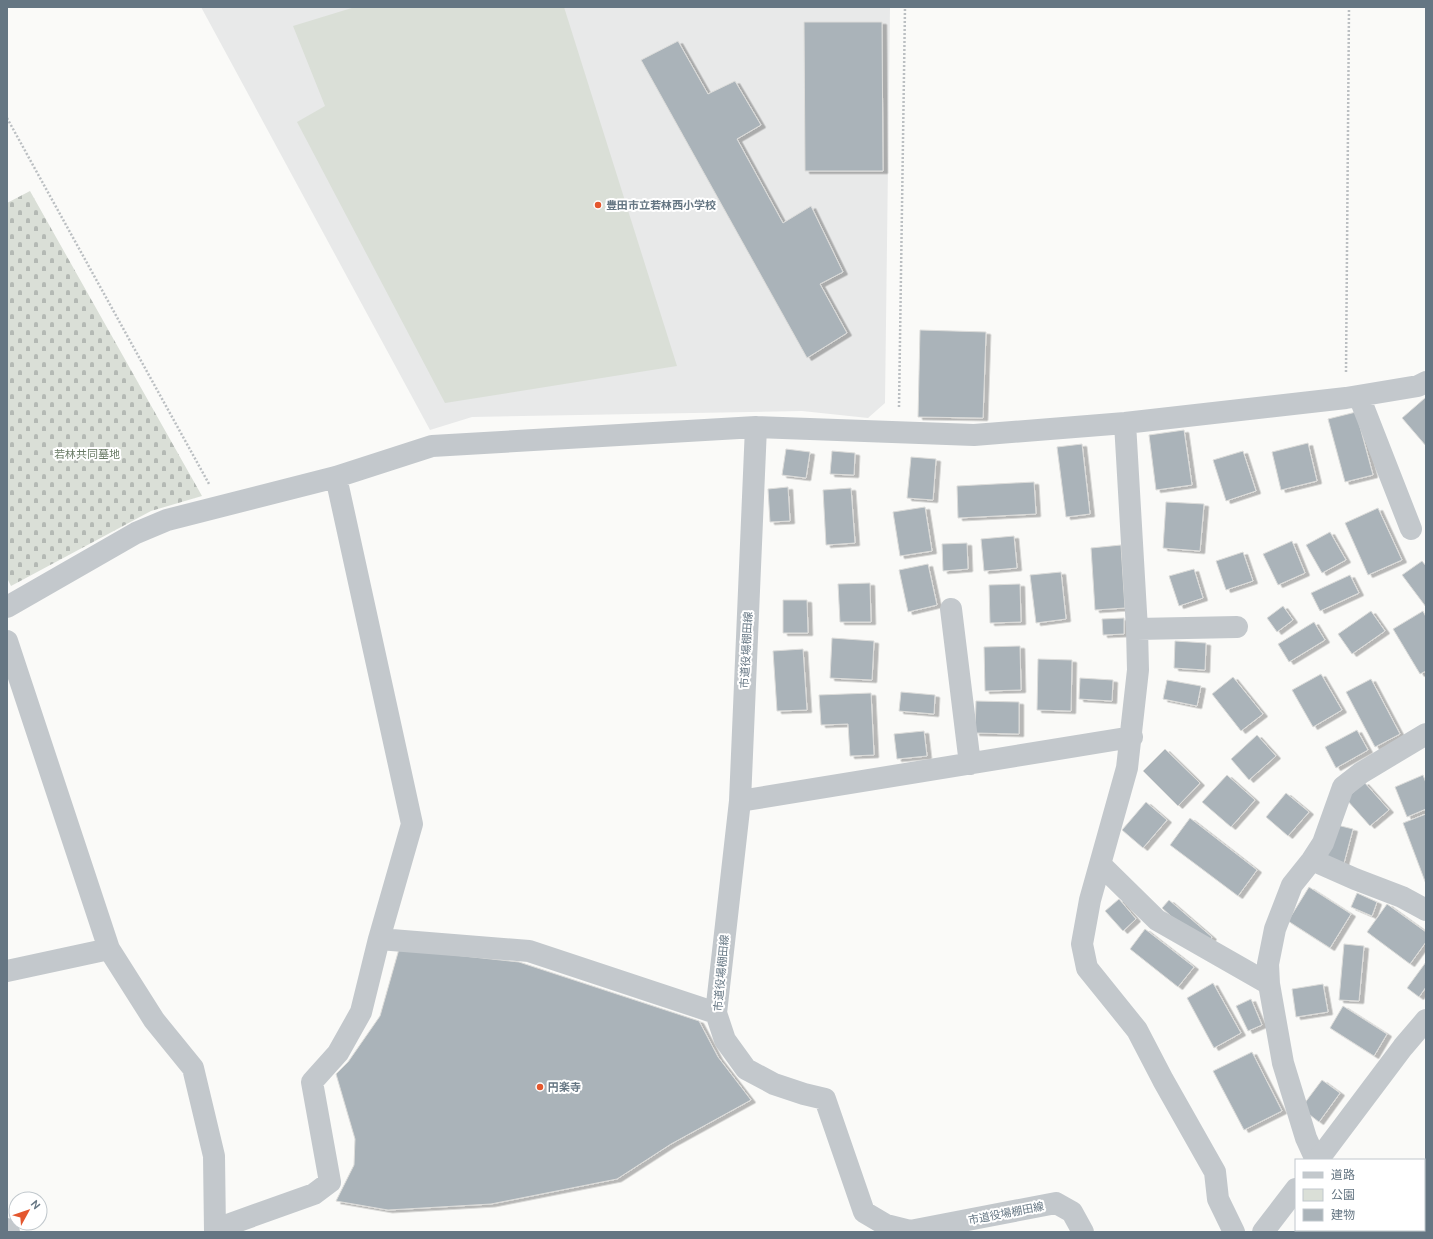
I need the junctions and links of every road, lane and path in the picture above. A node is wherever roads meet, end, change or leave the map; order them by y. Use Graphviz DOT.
graph roads {
  1 [pos="905,7"];
  2 [pos="1349,7"];
  3 [pos="7,118"];
  4 [pos="1423,388"];
  5 [pos="1352,397"];
  6 [pos="1125,423"];
  7 [pos="756,427"];
  8 [pos="899,432"];
  9 [pos="336,477"];
  10 [pos="222,507"];
  11 [pos="1411,529"];
  12 [pos="7,607"];
  13 [pos="950,609"];
  14 [pos="1238,627"];
  15 [pos="1137,629"];
  16 [pos="7,641"];
  17 [pos="1426,734"];
  18 [pos="1132,737"];
  19 [pos="970,764"];
  20 [pos="740,801"];
  21 [pos="1312,860"];
  22 [pos="1100,865"];
  23 [pos="1426,910"];
  24 [pos="379,939"];
  25 [pos="109,948"];
  26 [pos="7,971"];
  27 [pos="1269,984"];
  28 [pos="716,1013"];
  29 [pos="1426,1020"];
  30 [pos="1316,1159"];
  31 [pos="1318,1159"];
  32 [pos="1295,1190"];
  33 [pos="864,1222"];
  34 [pos="7,1229"];
  35 [pos="216,1231"];
  36 [pos="9,1232"];
  37 [pos="1083,1232"];
  38 [pos="1234,1232"];
  39 [pos="1263,1232"];
  1 -- 8 [label="path"];
  2 -- 5 [label="path"];
  3 -- 10 [label="path"];
  4 -- 5 [label="street"];
  5 -- 6 [label="street"];
  5 -- 11 [label="street"];
  6 -- 8 [label="street"];
  6 -- 15 [label="street"];
  7 -- 8 [label="street"];
  7 -- 9 [label="street"];
  7 -- 20 [label="street, 市道役場棚田線"];
  9 -- 10 [label="street"];
  9 -- 24 [label="street"];
  10 -- 12 [label="street"];
  13 -- 19 [label="street"];
  14 -- 15 [label="street"];
  15 -- 18 [label="street"];
  16 -- 25 [label="street"];
  17 -- 21 [label="street"];
  18 -- 19 [label="street"];
  18 -- 22 [label="street"];
  19 -- 20 [label="street"];
  20 -- 28 [label="street, 市道役場棚田線"];
  21 -- 23 [label="street"];
  21 -- 27 [label="street"];
  22 -- 27 [label="street"];
  22 -- 38 [label="street"];
  24 -- 28 [label="street"];
  24 -- 35 [label="street"];
  25 -- 26 [label="street"];
  25 -- 35 [label="street"];
  27 -- 30 [label="street"];
  28 -- 33 [label="street, 市道役場棚田線"];
  29 -- 31 [label="street"];
  32 -- 39 [label="street"];
  33 -- 37 [label="street, 市道役場棚田線"];
  34 -- 36 [label="street"];
}
